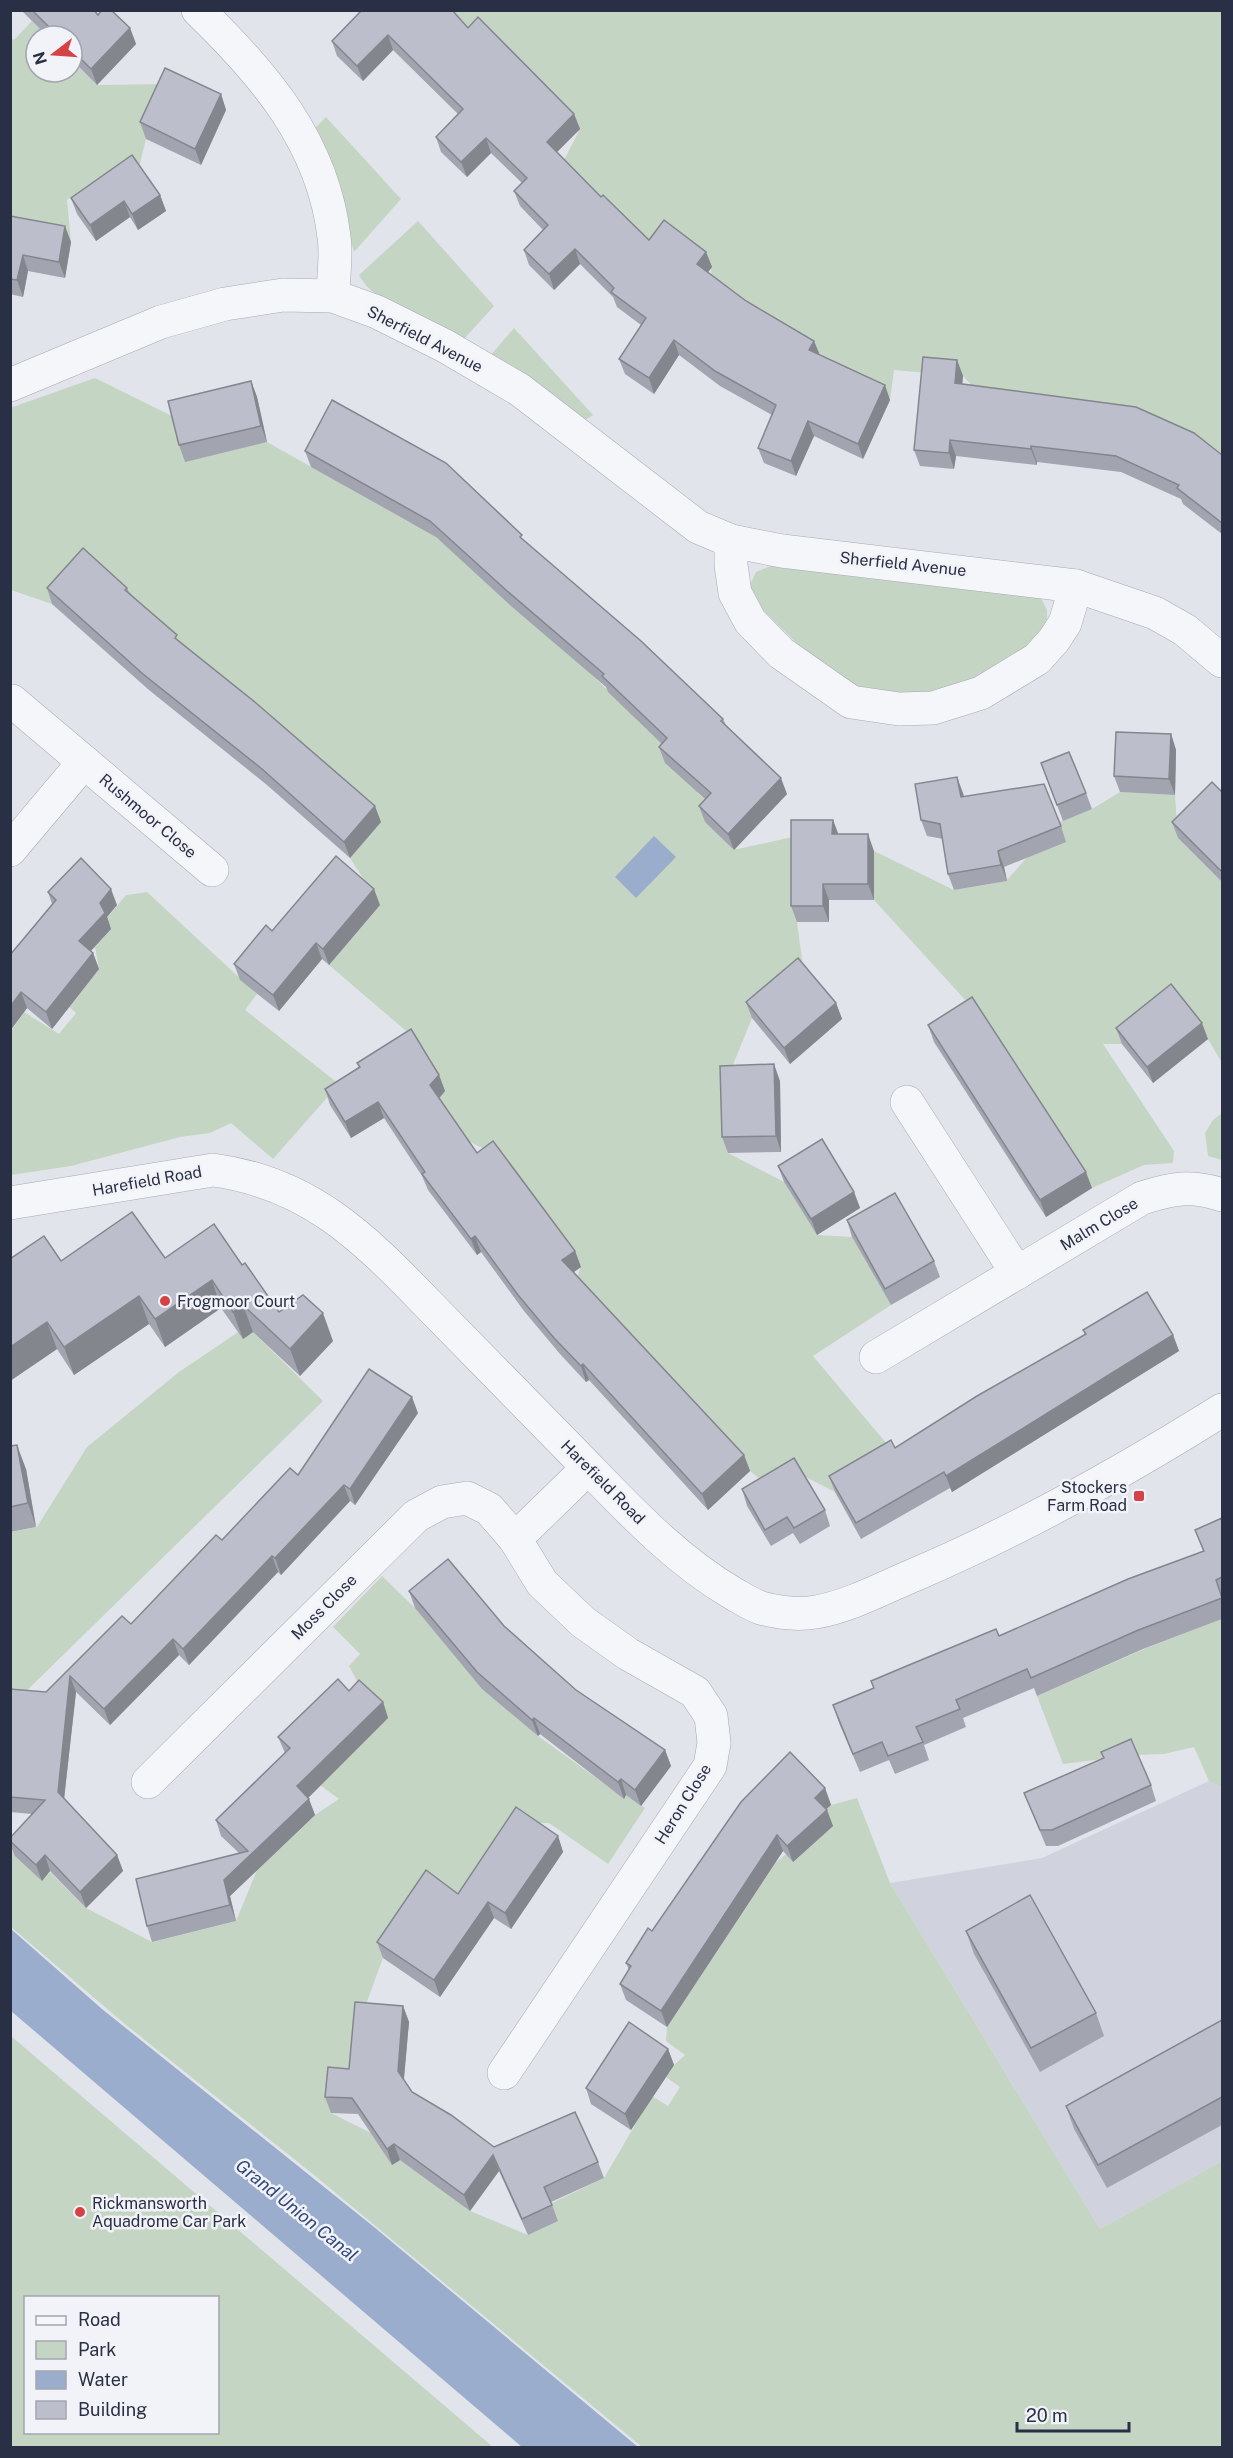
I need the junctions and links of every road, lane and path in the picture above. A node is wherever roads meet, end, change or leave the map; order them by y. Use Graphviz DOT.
graph roads {
  1 [pos="198,10"];
  2 [pos="333,296"];
  3 [pos="10,385"];
  4 [pos="731,541"];
  5 [pos="1076,586"];
  6 [pos="1222,661"];
  7 [pos="12,701"];
  8 [pos="84,762"];
  9 [pos="10,850"];
  10 [pos="212,870"];
  11 [pos="907,1102"];
  12 [pos="1222,1194"];
  13 [pos="10,1203"];
  14 [pos="1017,1273"];
  15 [pos="876,1357"];
  16 [pos="1222,1410"];
  17 [pos="588,1468"];
  18 [pos="515,1539"];
  19 [pos="148,1782"];
  20 [pos="504,2073"];
  1 -- 2 [label="street"];
  2 -- 3 [label="street, Sherfield Avenue"];
  2 -- 4 [label="street, Sherfield Avenue"];
  4 -- 5 [label="street, Sherfield Avenue"];
  4 -- 5 [label="street"];
  5 -- 6 [label="street, Sherfield Avenue"];
  7 -- 8 [label="street, Rushmoor Close"];
  8 -- 9 [label="street, Rushmoor Close"];
  8 -- 10 [label="street, Rushmoor Close"];
  11 -- 14 [label="street"];
  12 -- 14 [label="street, Malm Close"];
  13 -- 17 [label="street, Harefield Road"];
  14 -- 15 [label="street, Malm Close"];
  16 -- 17 [label="street, Harefield Road"];
  17 -- 18 [label="street"];
  18 -- 19 [label="street, Moss Close"];
  18 -- 20 [label="street, Heron Close"];
}
